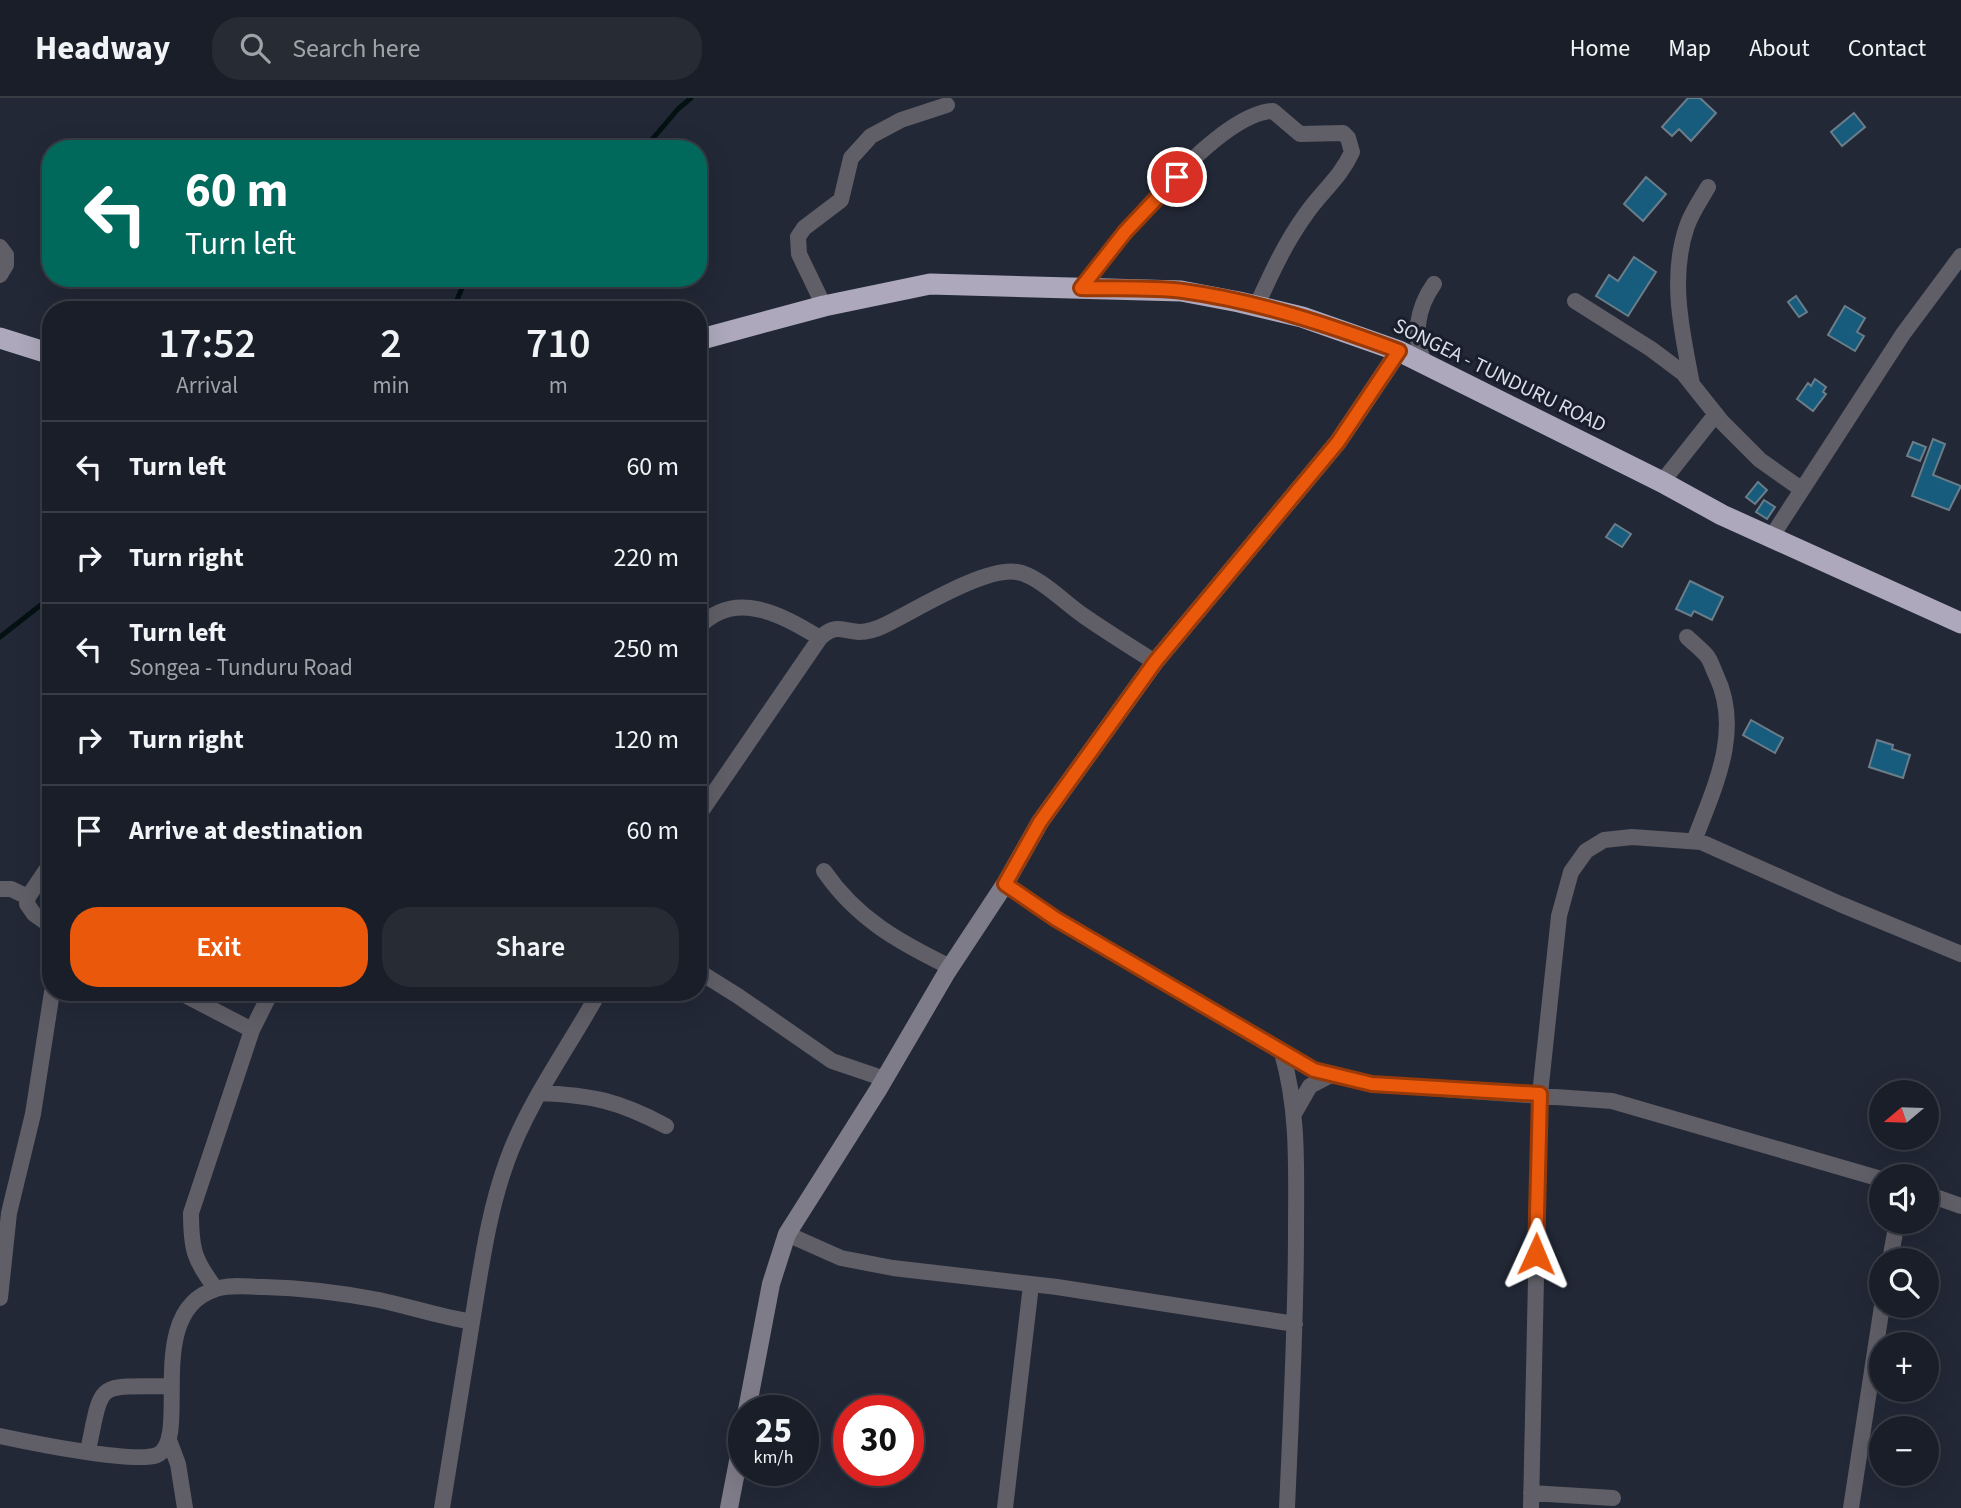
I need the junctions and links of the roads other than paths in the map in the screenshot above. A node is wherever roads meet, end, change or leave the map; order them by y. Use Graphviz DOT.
graph roads {
  1 [pos="947,105"];
  2 [pos="1708,187"];
  3 [pos="0,247"];
  4 [pos="1961,256"];
  5 [pos="0,275"];
  6 [pos="1434,284"];
  7 [pos="1081,288"];
  8 [pos="1575,301"];
  9 [pos="824,306"];
  10 [pos="1256,307"];
  11 [pos="0,338"];
  12 [pos="707,338"];
  13 [pos="42,351"];
  14 [pos="1399,351"];
  15 [pos="1425,364"];
  16 [pos="1692,384"];
  17 [pos="1716,414"];
  18 [pos="1662,482"];
  19 [pos="1801,489"];
  20 [pos="1772,536"];
  21 [pos="707,621"];
  22 [pos="1961,622"];
  23 [pos="1687,637"];
  24 [pos="820,638"];
  25 [pos="1155,662"];
  26 [pos="707,803"];
  27 [pos="1694,841"];
  28 [pos="824,871"];
  29 [pos="42,876"];
  30 [pos="1005,884"];
  31 [pos="0,889"];
  32 [pos="28,897"];
  33 [pos="42,919"];
  34 [pos="1961,954"];
  35 [pos="950,967"];
  36 [pos="707,977"];
  37 [pos="51,1001"];
  38 [pos="196,1001"];
  39 [pos="266,1001"];
  40 [pos="594,1001"];
  41 [pos="251,1030"];
  42 [pos="1282,1053"];
  43 [pos="1331,1075"];
  44 [pos="885,1079"];
  45 [pos="539,1093"];
  46 [pos="1540,1094"];
  47 [pos="1295,1112"];
  48 [pos="666,1126"];
  49 [pos="1869,1176"];
  50 [pos="1939,1198"];
  51 [pos="1961,1206"];
  52 [pos="788,1234"];
  53 [pos="1031,1285"];
  54 [pos="216,1289"];
  55 [pos="0,1298"];
  56 [pos="1880,1318"];
  57 [pos="472,1322"];
  58 [pos="1295,1324"];
  59 [pos="170,1386"];
  60 [pos="750,1395"];
  61 [pos="0,1436"];
  62 [pos="169,1440"];
  63 [pos="88,1451"];
  64 [pos="733,1486"];
  65 [pos="1614,1498"];
  66 [pos="1531,1501"];
  67 [pos="185,1508"];
  68 [pos="442,1508"];
  69 [pos="729,1508"];
  70 [pos="1005,1508"];
  71 [pos="1287,1508"];
  72 [pos="1851,1508"];
  1 -- 9 [label="street"];
  2 -- 16 [label="street"];
  3 -- 5 [label="street"];
  4 -- 19 [label="street"];
  6 -- 15 [label="street"];
  7 -- 9 [label="highway, SONGEA - TUNDURU ROAD"];
  7 -- 10 [label="highway, SONGEA - TUNDURU ROAD"];
  7 -- 10 [label="street"];
  8 -- 16 [label="street"];
  9 -- 12 [label="highway, SONGEA - TUNDURU ROAD"];
  10 -- 14 [label="highway, SONGEA - TUNDURU ROAD"];
  11 -- 13 [label="highway"];
  14 -- 15 [label="highway, SONGEA - TUNDURU ROAD"];
  14 -- 25 [label="street"];
  15 -- 18 [label="highway, SONGEA - TUNDURU ROAD"];
  16 -- 17 [label="street"];
  17 -- 18 [label="street"];
  17 -- 19 [label="street"];
  18 -- 20 [label="highway, SONGEA - TUNDURU ROAD"];
  19 -- 20 [label="street"];
  20 -- 22 [label="highway, SONGEA - TUNDURU ROAD"];
  21 -- 24 [label="street"];
  23 -- 27 [label="street"];
  24 -- 25 [label="street"];
  24 -- 26 [label="street"];
  25 -- 30 [label="street"];
  27 -- 34 [label="street"];
  27 -- 46 [label="street"];
  28 -- 35 [label="street"];
  29 -- 32 [label="street"];
  30 -- 35 [label="street"];
  30 -- 42 [label="street"];
  31 -- 32 [label="street"];
  32 -- 33 [label="street"];
  35 -- 44 [label="street"];
  36 -- 44 [label="street"];
  37 -- 55 [label="street"];
  38 -- 41 [label="street"];
  39 -- 41 [label="street"];
  40 -- 45 [label="street"];
  41 -- 54 [label="street"];
  42 -- 43 [label="street"];
  42 -- 47 [label="street"];
  43 -- 46 [label="street"];
  43 -- 47 [label="street"];
  44 -- 52 [label="street"];
  45 -- 48 [label="street"];
  45 -- 57 [label="street"];
  46 -- 49 [label="street"];
  46 -- 66 [label="street"];
  47 -- 58 [label="street"];
  50 -- 51 [label="street"];
  52 -- 53 [label="street"];
  52 -- 60 [label="street"];
  53 -- 58 [label="street"];
  53 -- 70 [label="street"];
  54 -- 57 [label="street"];
  54 -- 59 [label="street"];
  56 -- 72 [label="street"];
  57 -- 68 [label="street"];
  58 -- 71 [label="street"];
  59 -- 62 [label="street"];
  59 -- 63 [label="street"];
  61 -- 63 [label="street"];
  62 -- 63 [label="street"];
  62 -- 67 [label="street"];
  64 -- 69 [label="street"];
  65 -- 66 [label="street"];
}
